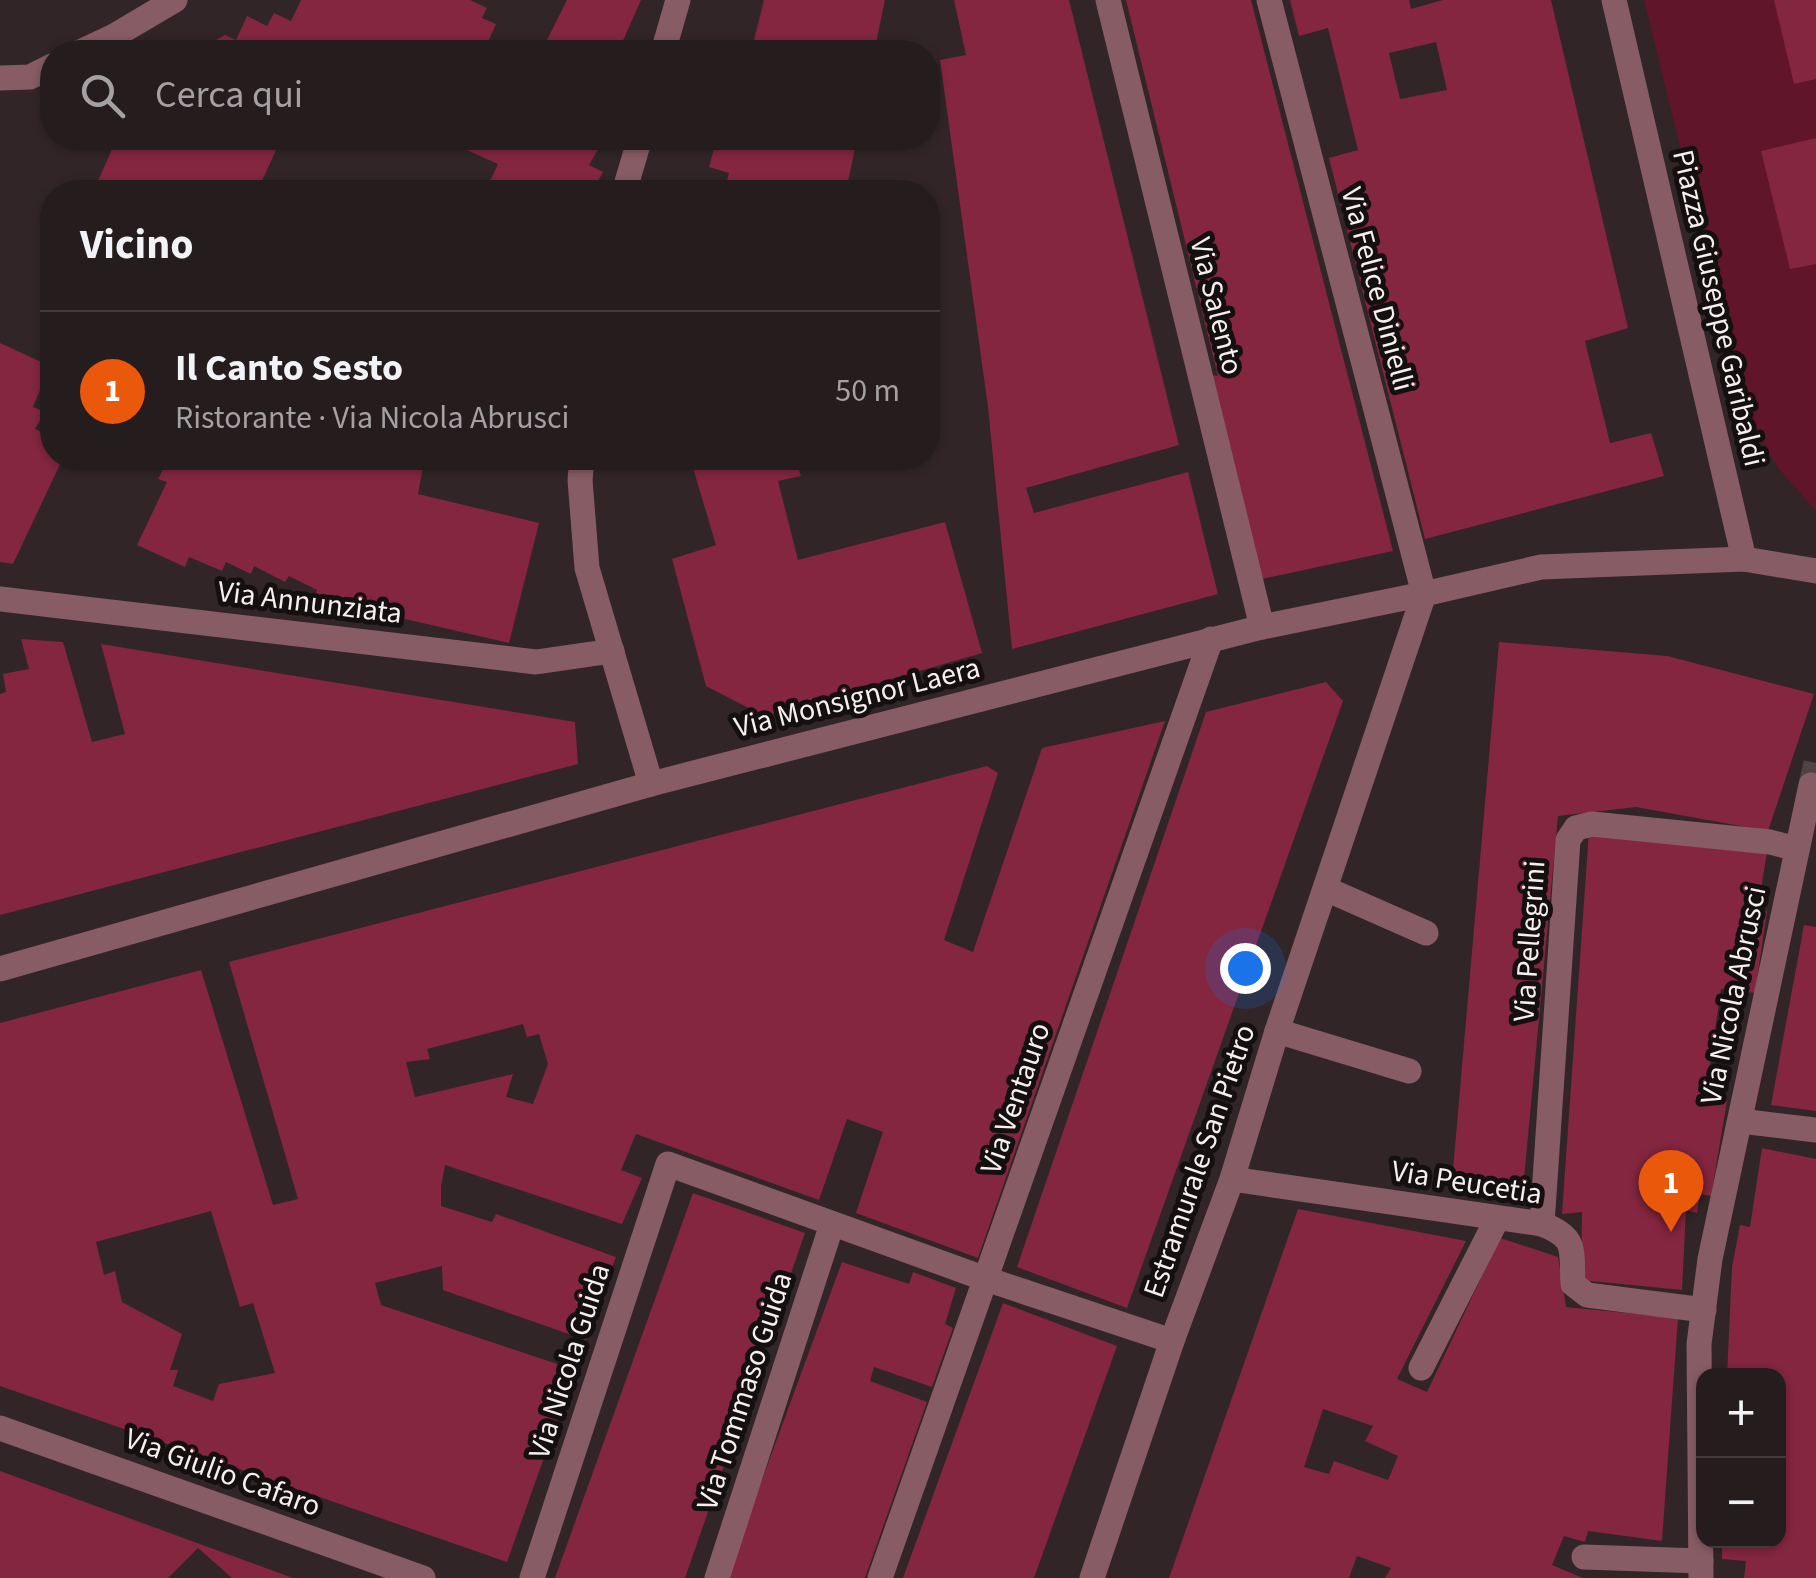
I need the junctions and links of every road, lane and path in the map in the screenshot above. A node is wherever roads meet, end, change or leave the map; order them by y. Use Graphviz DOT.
graph roads {
  1 [pos="175,0"];
  2 [pos="678,0"];
  3 [pos="1108,0"];
  4 [pos="1269,0"];
  5 [pos="1614,0"];
  6 [pos="106,40"];
  7 [pos="666,40"];
  8 [pos="40,72"];
  9 [pos="0,78"];
  10 [pos="636,150"];
  11 [pos="628,180"];
  12 [pos="581,470"];
  13 [pos="1744,559"];
  14 [pos="1816,571"];
  15 [pos="1424,594"];
  16 [pos="0,599"];
  17 [pos="1262,628"];
  18 [pos="1212,640"];
  19 [pos="612,651"];
  20 [pos="651,784"];
  21 [pos="1811,785"];
  22 [pos="1807,853"];
  23 [pos="1326,889"];
  24 [pos="1426,933"];
  25 [pos="0,968"];
  26 [pos="1277,1031"];
  27 [pos="1409,1071"];
  28 [pos="1740,1121"];
  29 [pos="1816,1130"];
  30 [pos="1232,1179"];
  31 [pos="1497,1219"];
  32 [pos="832,1224"];
  33 [pos="1542,1224"];
  34 [pos="986,1278"];
  35 [pos="1704,1310"];
  36 [pos="1172,1341"];
  37 [pos="1421,1368"];
  38 [pos="0,1428"];
  39 [pos="1584,1557"];
  40 [pos="1701,1570"];
  41 [pos="424,1578"];
  42 [pos="532,1578"];
  43 [pos="717,1578"];
  44 [pos="880,1578"];
  45 [pos="1092,1578"];
  1 -- 6 [label="street"];
  2 -- 7 [label="street"];
  3 -- 17 [label="street, Via Salento"];
  4 -- 15 [label="street, Via Felice Dinielli"];
  5 -- 13 [label="street, Piazza Giuseppe Garibaldi"];
  8 -- 9 [label="street"];
  10 -- 11 [label="street"];
  12 -- 19 [label="street"];
  13 -- 14 [label="street"];
  13 -- 15 [label="street, Via Monsignor Laera"];
  15 -- 17 [label="street, Via Monsignor Laera"];
  15 -- 23 [label="street, Estramurale San Pietro"];
  16 -- 19 [label="street, Via Annunziata"];
  17 -- 18 [label="street, Via Monsignor Laera"];
  18 -- 20 [label="street, Via Monsignor Laera"];
  18 -- 34 [label="street, Via Ventauro"];
  19 -- 20 [label="street"];
  20 -- 25 [label="street, Via Monsignor Laera"];
  21 -- 22 [label="street, Via Nicola Abrusci"];
  22 -- 28 [label="street, Via Nicola Abrusci"];
  22 -- 33 [label="street, Via Pellegrini"];
  23 -- 24 [label="street"];
  23 -- 26 [label="street, Estramurale San Pietro"];
  26 -- 27 [label="street"];
  26 -- 30 [label="street, Estramurale San Pietro"];
  28 -- 29 [label="street"];
  28 -- 35 [label="street, Via Nicola Abrusci"];
  30 -- 31 [label="street, Via Peucetia"];
  30 -- 36 [label="street, Estramurale San Pietro"];
  31 -- 33 [label="street, Via Peucetia"];
  31 -- 37 [label="street"];
  32 -- 34 [label="street"];
  32 -- 42 [label="street, Via Nicola Guida"];
  32 -- 43 [label="street, Via Tommaso Guida"];
  33 -- 35 [label="street, Via Peucetia"];
  34 -- 36 [label="street"];
  34 -- 44 [label="street, Via Ventauro"];
  35 -- 40 [label="street, Via Nicola Abrusci"];
  36 -- 45 [label="street, Estramurale San Pietro"];
  38 -- 41 [label="street, Via Giulio Cafaro"];
  39 -- 40 [label="street"];
}
